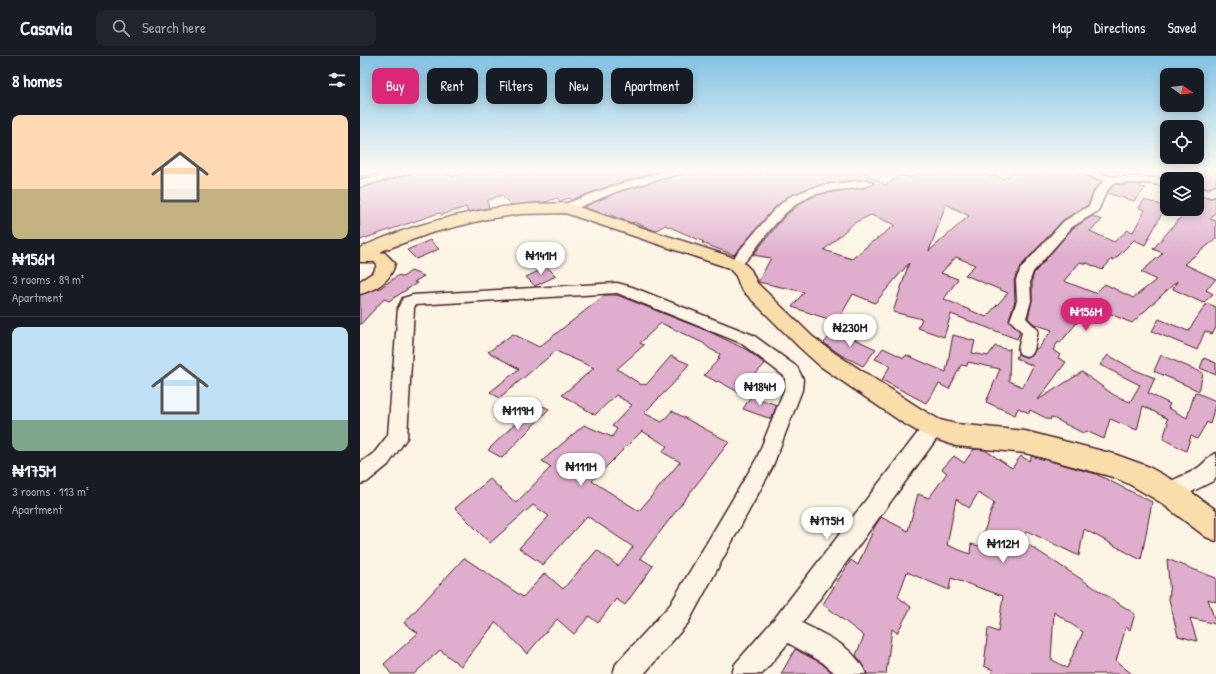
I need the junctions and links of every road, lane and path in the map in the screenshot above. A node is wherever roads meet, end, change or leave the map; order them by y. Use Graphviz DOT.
graph roads {
  1 [pos="589,199"];
  2 [pos="797,199"];
  3 [pos="1098,199"];
  4 [pos="566,208"];
  5 [pos="393,241"];
  6 [pos="360,256"];
  7 [pos="379,257"];
  8 [pos="736,264"];
  9 [pos="360,288"];
  10 [pos="1026,350"];
  11 [pos="933,428"];
  12 [pos="1216,462"];
  13 [pos="360,475"];
  14 [pos="1170,493"];
  15 [pos="1216,527"];
  16 [pos="784,627"];
  17 [pos="626,674"];
  18 [pos="745,674"];
  19 [pos="853,674"];
  1 -- 4 [label="street"];
  2 -- 8 [label="street"];
  3 -- 10 [label="street"];
  4 -- 5 [label="main road"];
  4 -- 8 [label="main road"];
  5 -- 6 [label="main road"];
  5 -- 7 [label="main road"];
  6 -- 7 [label="main road"];
  7 -- 9 [label="main road"];
  8 -- 11 [label="main road"];
  11 -- 14 [label="main road"];
  11 -- 16 [label="street"];
  12 -- 14 [label="street"];
  13 -- 17 [label="street"];
  14 -- 15 [label="main road"];
  16 -- 18 [label="street"];
  16 -- 19 [label="street"];
}
